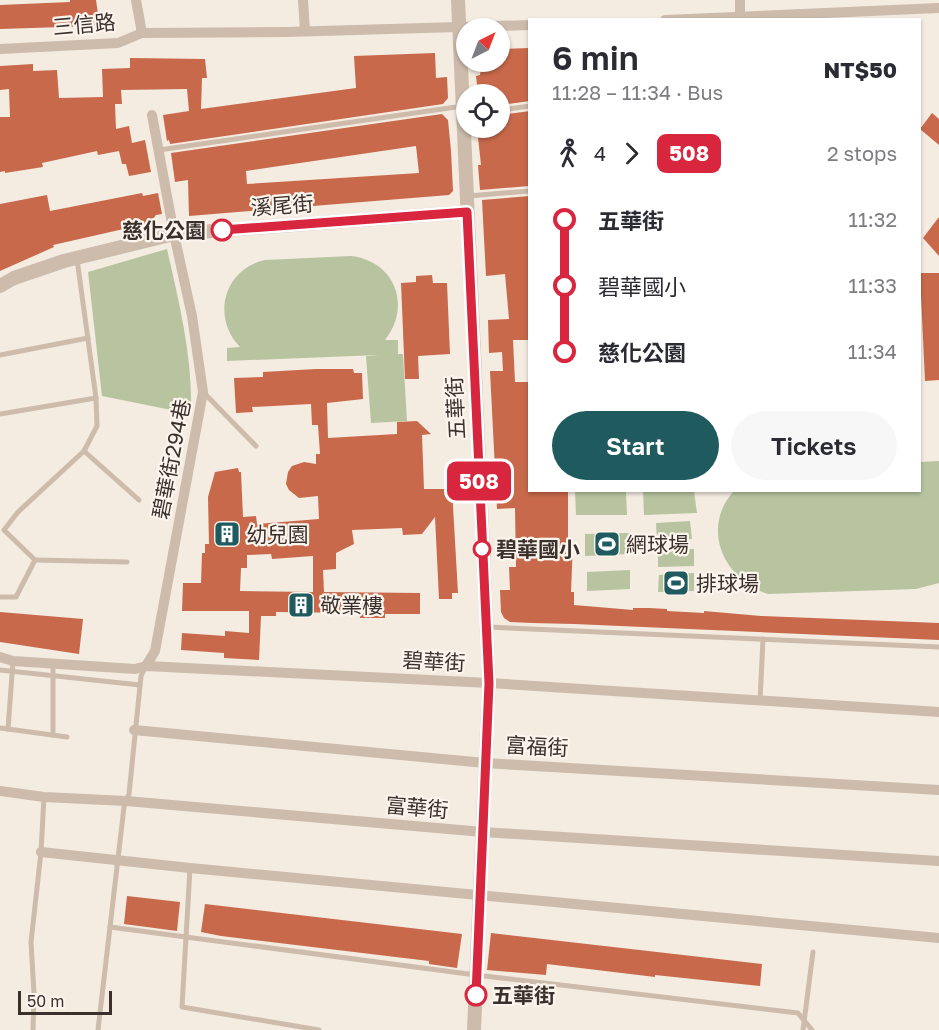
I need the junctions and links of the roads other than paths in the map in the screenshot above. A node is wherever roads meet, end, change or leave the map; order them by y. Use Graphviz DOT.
graph roads {
  1 [pos="136,0"];
  2 [pos="303,0"];
  3 [pos="458,0"];
  4 [pos="740,0"];
  5 [pos="939,8"];
  6 [pos="740,16"];
  7 [pos="459,18"];
  8 [pos="702,18"];
  9 [pos="528,25"];
  10 [pos="510,26"];
  11 [pos="456,28"];
  12 [pos="305,32"];
  13 [pos="142,33"];
  14 [pos="0,48"];
  15 [pos="528,106"];
  16 [pos="510,109"];
  17 [pos="456,113"];
  18 [pos="152,115"];
  19 [pos="465,138"];
  20 [pos="159,150"];
  21 [pos="528,190"];
  22 [pos="466,197"];
  23 [pos="467,212"];
  24 [pos="174,234"];
  25 [pos="77,258"];
  26 [pos="0,286"];
  27 [pos="88,338"];
  28 [pos="0,356"];
  29 [pos="203,392"];
  30 [pos="96,398"];
  31 [pos="0,414"];
  32 [pos="256,446"];
  33 [pos="84,451"];
  34 [pos="139,500"];
  35 [pos="35,560"];
  36 [pos="127,562"];
  37 [pos="0,597"];
  38 [pos="486,627"];
  39 [pos="763,639"];
  40 [pos="939,646"];
  41 [pos="0,657"];
  42 [pos="13,661"];
  43 [pos="53,664"];
  44 [pos="146,666"];
  45 [pos="0,670"];
  46 [pos="13,673"];
  47 [pos="54,677"];
  48 [pos="489,683"];
  49 [pos="140,685"];
  50 [pos="760,701"];
  51 [pos="939,711"];
  52 [pos="0,728"];
  53 [pos="8,729"];
  54 [pos="134,730"];
  55 [pos="53,735"];
  56 [pos="67,736"];
  57 [pos="485,763"];
  58 [pos="939,790"];
  59 [pos="0,791"];
  60 [pos="44,797"];
  61 [pos="126,801"];
  62 [pos="483,832"];
  63 [pos="41,852"];
  64 [pos="118,860"];
  65 [pos="939,861"];
  66 [pos="190,868"];
  67 [pos="480,896"];
  68 [pos="110,927"];
  69 [pos="187,937"];
  70 [pos="939,938"];
  71 [pos="813,952"];
  72 [pos="476,975"];
  73 [pos="804,1020"];
  74 [pos="33,1030"];
  75 [pos="98,1030"];
  76 [pos="319,1030"];
  77 [pos="474,1030"];
  78 [pos="803,1030"];
  79 [pos="812,1030"];
  1 -- 13 [label="street"];
  2 -- 12 [label="street"];
  3 -- 7 [label="street, 五華街"];
  4 -- 6 [label="street"];
  5 -- 6 [label="street"];
  6 -- 8 [label="street"];
  9 -- 10 [label="street, 三信路"];
  11 -- 12 [label="street, 三信路"];
  12 -- 13 [label="street, 三信路"];
  13 -- 14 [label="street, 三信路"];
  15 -- 16 [label="lane"];
  17 -- 20 [label="lane"];
  18 -- 20 [label="street, 碧華街294巷"];
  19 -- 22 [label="street, 五華街"];
  20 -- 24 [label="street, 碧華街294巷"];
  21 -- 22 [label="lane"];
  22 -- 23 [label="street, 五華街"];
  23 -- 24 [label="street, 溪尾街"];
  23 -- 38 [label="street, 五華街"];
  24 -- 25 [label="street, 溪尾街"];
  24 -- 29 [label="street, 碧華街294巷"];
  25 -- 26 [label="street, 溪尾街"];
  25 -- 27 [label="lane"];
  27 -- 28 [label="lane"];
  27 -- 30 [label="lane"];
  29 -- 32 [label="lane"];
  29 -- 44 [label="street, 碧華街294巷"];
  30 -- 31 [label="lane"];
  30 -- 33 [label="lane"];
  33 -- 34 [label="lane"];
  33 -- 35 [label="lane"];
  35 -- 36 [label="lane"];
  35 -- 37 [label="lane"];
  38 -- 39 [label="lane"];
  38 -- 48 [label="street, 五華街"];
  39 -- 40 [label="lane"];
  39 -- 50 [label="lane"];
  41 -- 42 [label="street, 碧華街"];
  42 -- 43 [label="street, 碧華街"];
  42 -- 46 [label="lane"];
  43 -- 44 [label="street, 碧華街"];
  43 -- 47 [label="lane"];
  44 -- 48 [label="street, 碧華街"];
  44 -- 49 [label="lane"];
  45 -- 46 [label="lane"];
  46 -- 47 [label="lane"];
  46 -- 53 [label="lane"];
  47 -- 49 [label="lane"];
  47 -- 55 [label="lane"];
  48 -- 50 [label="street, 碧華街"];
  48 -- 57 [label="street, 五華街"];
  49 -- 54 [label="lane"];
  50 -- 51 [label="street, 碧華街"];
  52 -- 53 [label="lane"];
  53 -- 55 [label="lane"];
  54 -- 57 [label="street, 富福街"];
  54 -- 61 [label="lane"];
  55 -- 56 [label="lane"];
  57 -- 58 [label="street, 富福街"];
  57 -- 62 [label="street, 五華街"];
  59 -- 60 [label="street, 富華街"];
  60 -- 61 [label="street, 富華街"];
  60 -- 63 [label="lane"];
  61 -- 62 [label="street, 富華街"];
  61 -- 64 [label="lane"];
  62 -- 65 [label="street, 富華街"];
  62 -- 67 [label="street, 五華街"];
  63 -- 64 [label="street"];
  63 -- 74 [label="lane"];
  64 -- 66 [label="street"];
  64 -- 68 [label="lane"];
  66 -- 67 [label="street"];
  66 -- 69 [label="lane"];
  67 -- 70 [label="street"];
  67 -- 72 [label="street, 五華街"];
  68 -- 69 [label="lane"];
  68 -- 75 [label="lane"];
  69 -- 72 [label="lane"];
  69 -- 76 [label="lane"];
  71 -- 73 [label="lane"];
  72 -- 73 [label="lane"];
  72 -- 77 [label="street, 五華街"];
  73 -- 78 [label="lane"];
  73 -- 79 [label="lane"];
}
